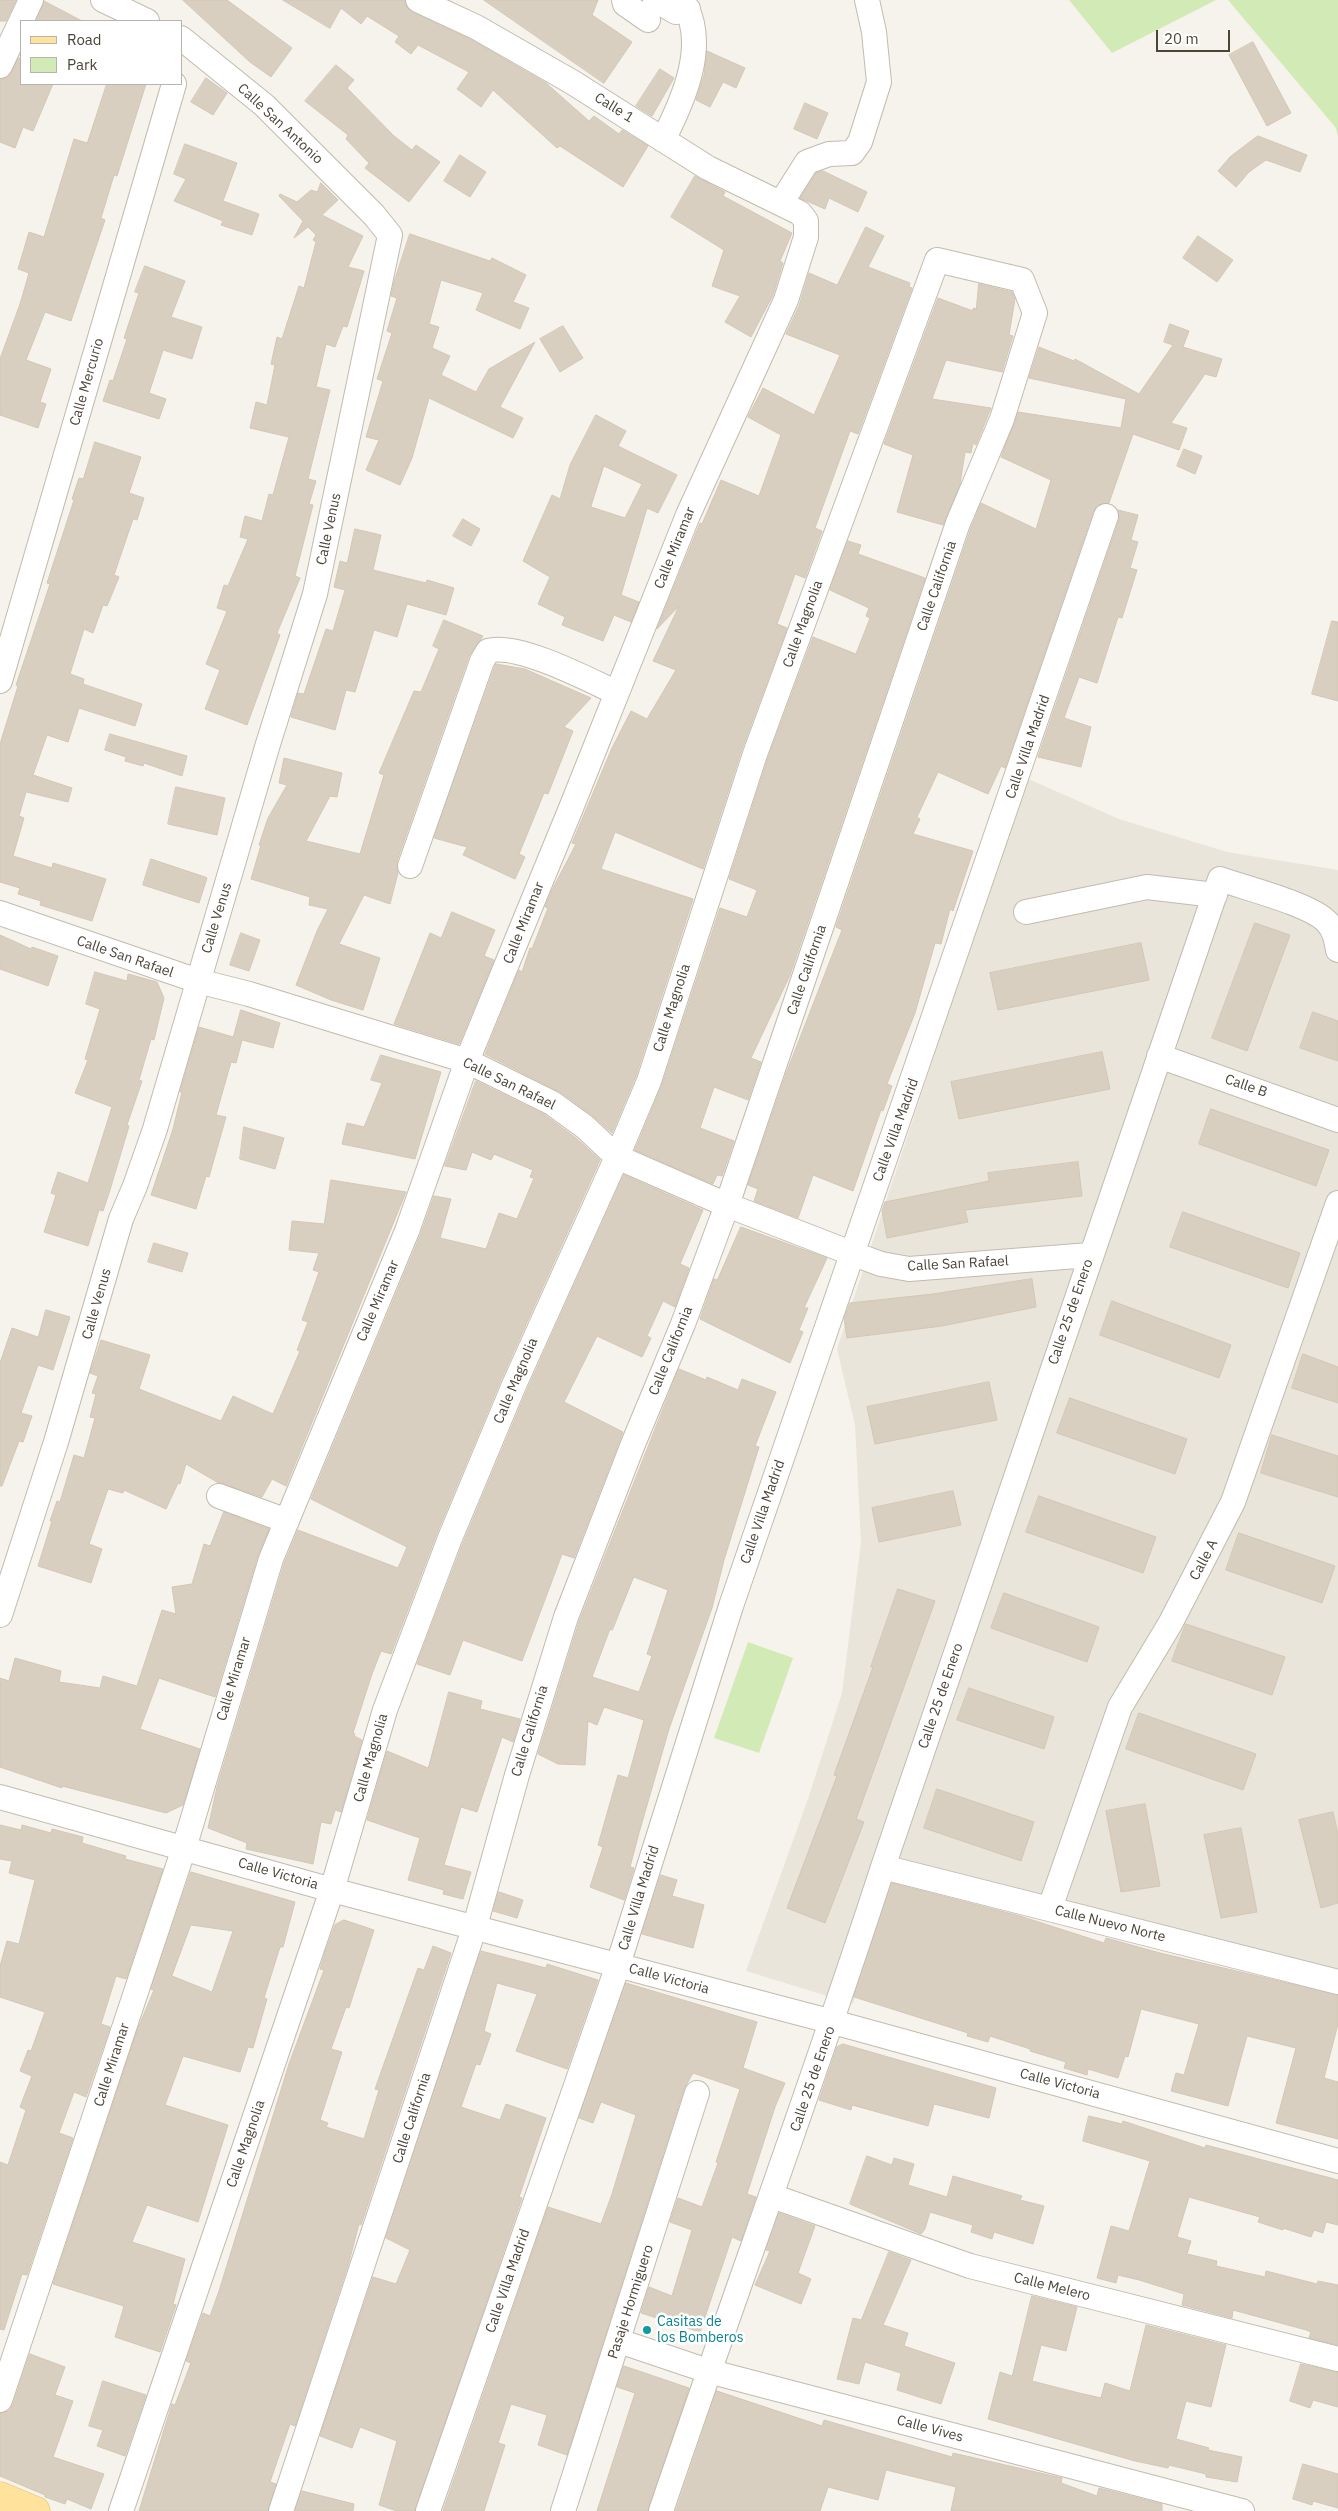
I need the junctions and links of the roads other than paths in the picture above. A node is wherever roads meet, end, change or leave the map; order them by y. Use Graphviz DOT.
graph roads {
  1 [pos="31,0"];
  2 [pos="105,0"];
  3 [pos="418,0"];
  4 [pos="624,0"];
  5 [pos="867,0"];
  6 [pos="687,3"];
  7 [pos="651,10"];
  8 [pos="22,20"];
  9 [pos="145,20"];
  10 [pos="20,23"];
  11 [pos="183,45"];
  12 [pos="0,66"];
  13 [pos="174,85"];
  14 [pos="663,140"];
  15 [pos="781,203"];
  16 [pos="374,215"];
  17 [pos="806,221"];
  18 [pos="937,260"];
  19 [pos="1106,516"];
  20 [pos="0,681"];
  21 [pos="617,693"];
  22 [pos="410,866"];
  23 [pos="1217,887"];
  24 [pos="1026,912"];
  25 [pos="0,913"];
  26 [pos="1338,950"];
  27 [pos="198,982"];
  28 [pos="1159,1056"];
  29 [pos="467,1061"];
  30 [pos="1335,1118"];
  31 [pos="617,1157"];
  32 [pos="1338,1203"];
  33 [pos="727,1205"];
  34 [pos="852,1253"];
  35 [pos="1090,1255"];
  36 [pos="218,1496"];
  37 [pos="287,1521"];
  38 [pos="0,1615"];
  39 [pos="0,1797"];
  40 [pos="184,1848"];
  41 [pos="882,1867"];
  42 [pos="332,1890"];
  43 [pos="1050,1908"];
  44 [pos="475,1926"];
  45 [pos="618,1965"];
  46 [pos="1338,1982"];
  47 [pos="833,2022"];
  48 [pos="697,2093"];
  49 [pos="1338,2161"];
  50 [pos="772,2196"];
  51 [pos="619,2341"];
  52 [pos="1338,2359"];
  53 [pos="708,2371"];
  54 [pos="0,2400"];
  55 [pos="0,2496"];
  56 [pos="36,2511"];
  57 [pos="121,2511"];
  58 [pos="281,2511"];
  59 [pos="428,2511"];
  60 [pos="563,2511"];
  61 [pos="661,2511"];
  62 [pos="1242,2511"];
  1 -- 8 [label="street"];
  2 -- 9 [label="street"];
  3 -- 14 [label="street, Calle 1"];
  4 -- 7 [label="street"];
  5 -- 15 [label="street"];
  6 -- 7 [label="street"];
  6 -- 14 [label="street"];
  10 -- 12 [label="street"];
  11 -- 16 [label="street, Calle San Antonio"];
  13 -- 20 [label="street, Calle Mercurio"];
  14 -- 15 [label="street, Calle 1"];
  15 -- 17 [label="street, Calle 1"];
  16 -- 27 [label="street, Calle Venus"];
  17 -- 21 [label="street, Calle Miramar"];
  18 -- 31 [label="street, Calle Magnolia"];
  18 -- 33 [label="street, Calle California"];
  19 -- 34 [label="street, Calle Villa Madrid"];
  21 -- 22 [label="street"];
  21 -- 29 [label="street, Calle Miramar"];
  23 -- 24 [label="street"];
  23 -- 26 [label="street"];
  23 -- 28 [label="street, Calle 25 de Enero"];
  25 -- 27 [label="street, Calle San Rafael"];
  27 -- 29 [label="street, Calle San Rafael"];
  27 -- 38 [label="street, Calle Venus"];
  28 -- 30 [label="street, Calle B"];
  28 -- 35 [label="street, Calle 25 de Enero"];
  29 -- 31 [label="street, Calle San Rafael"];
  29 -- 37 [label="street, Calle Miramar"];
  31 -- 33 [label="street, Calle San Rafael"];
  31 -- 42 [label="street, Calle Magnolia"];
  32 -- 43 [label="street, Calle A"];
  33 -- 34 [label="street, Calle San Rafael"];
  33 -- 44 [label="street, Calle California"];
  34 -- 35 [label="street, Calle San Rafael"];
  34 -- 45 [label="street, Calle Villa Madrid"];
  35 -- 41 [label="street, Calle 25 de Enero"];
  36 -- 37 [label="street"];
  37 -- 40 [label="street, Calle Miramar"];
  39 -- 40 [label="street, Calle Victoria"];
  40 -- 42 [label="street, Calle Victoria"];
  40 -- 54 [label="street, Calle Miramar"];
  41 -- 43 [label="street, Calle Nuevo Norte"];
  41 -- 47 [label="street, Calle 25 de Enero"];
  42 -- 44 [label="street, Calle Victoria"];
  42 -- 57 [label="street, Calle Magnolia"];
  43 -- 46 [label="street, Calle Nuevo Norte"];
  44 -- 45 [label="street, Calle Victoria"];
  44 -- 58 [label="street, Calle California"];
  45 -- 47 [label="street, Calle Victoria"];
  45 -- 59 [label="street, Calle Villa Madrid"];
  47 -- 49 [label="street, Calle Victoria"];
  47 -- 50 [label="street, Calle 25 de Enero"];
  48 -- 51 [label="street, Pasaje Hormiguero"];
  50 -- 52 [label="street, Calle Melero"];
  50 -- 53 [label="street, Calle 25 de Enero"];
  51 -- 53 [label="street, Calle Vives"];
  51 -- 60 [label="street, Pasaje Hormiguero"];
  53 -- 61 [label="street, Calle 25 de Enero"];
  53 -- 62 [label="street, Calle Vives"];
  55 -- 56 [label="main road"];
}
